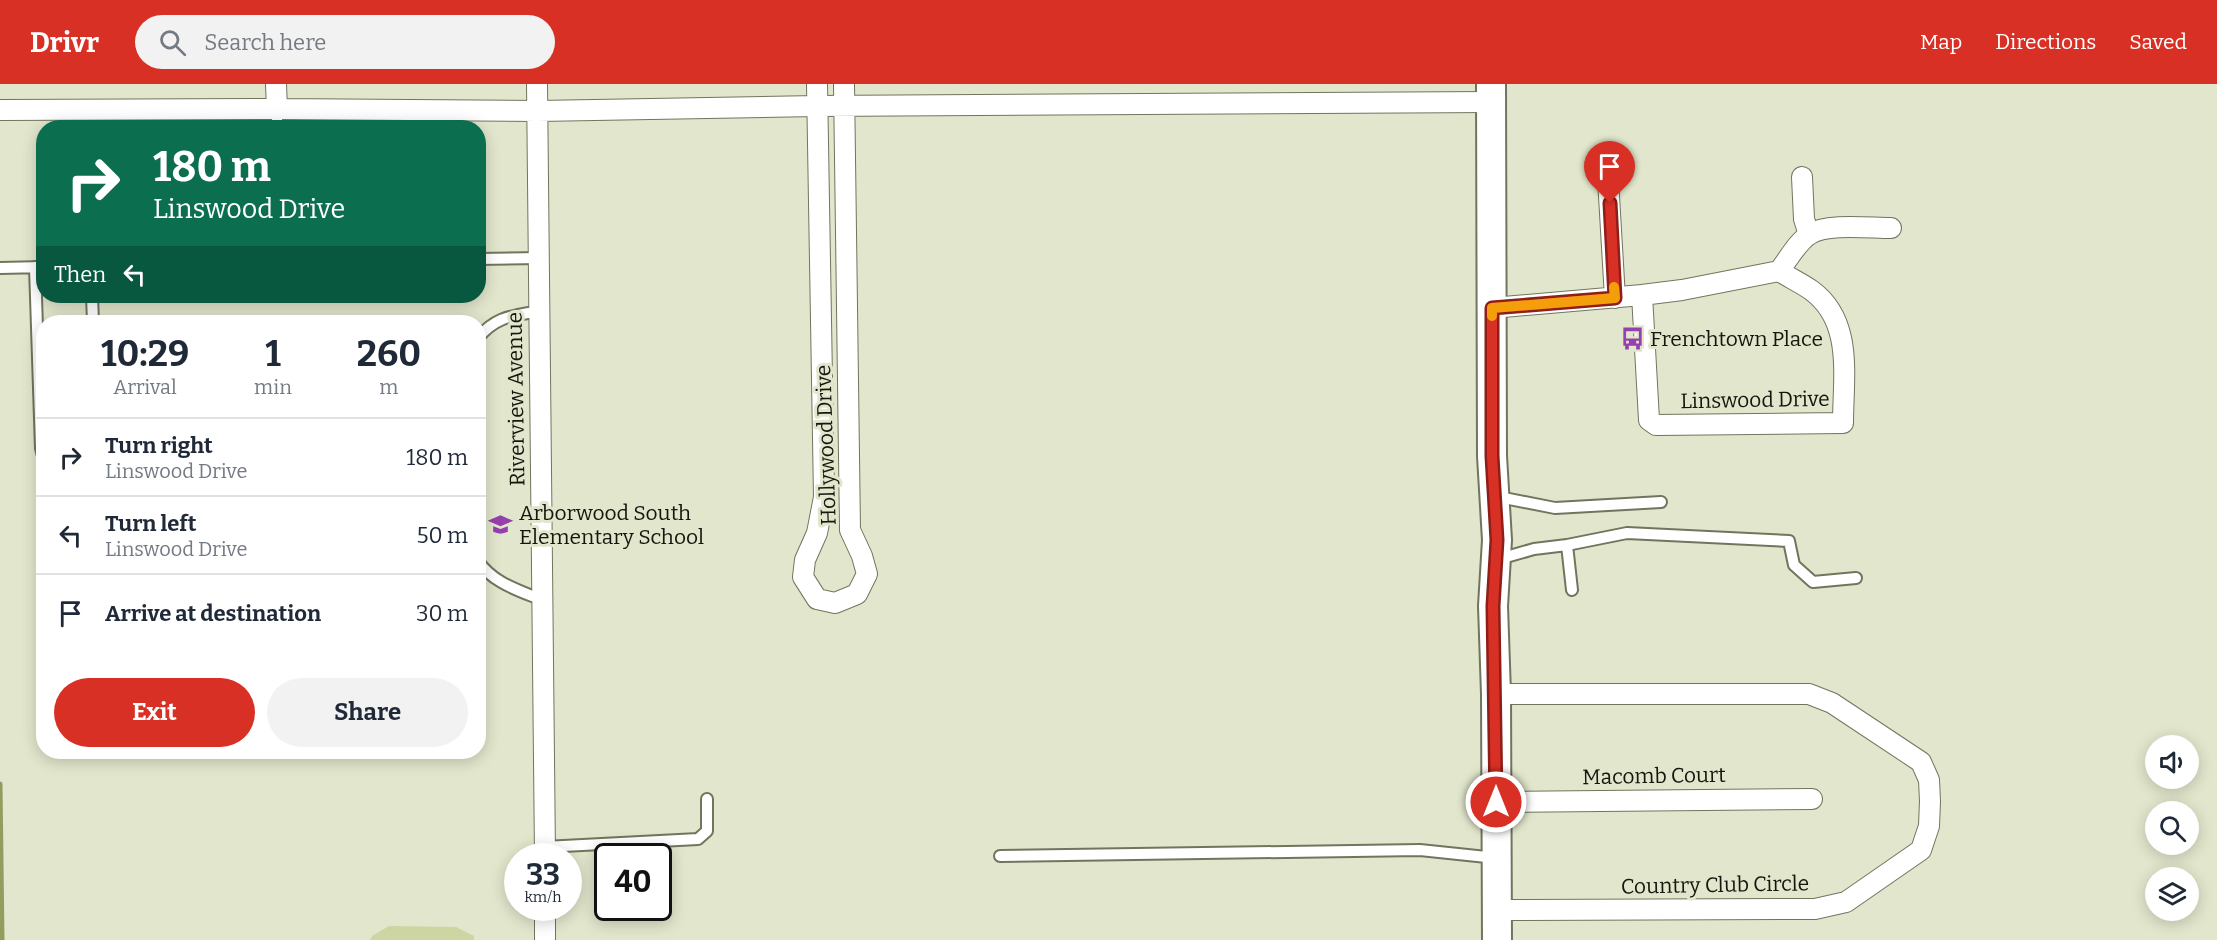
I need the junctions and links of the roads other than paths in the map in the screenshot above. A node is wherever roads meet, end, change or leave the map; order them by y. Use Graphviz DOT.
graph roads {
  1 [pos="276,84"];
  2 [pos="537,84"];
  3 [pos="817,84"];
  4 [pos="844,84"];
  5 [pos="1491,93"];
  6 [pos="817,106"];
  7 [pos="844,106"];
  8 [pos="0,110"];
  9 [pos="538,111"];
  10 [pos="277,118"];
  11 [pos="1802,177"];
  12 [pos="1608,179"];
  13 [pos="1891,228"];
  14 [pos="1809,235"];
  15 [pos="539,258"];
  16 [pos="486,259"];
  17 [pos="36,267"];
  18 [pos="0,268"];
  19 [pos="1779,271"];
  20 [pos="1642,295"];
  21 [pos="1615,298"];
  22 [pos="1492,308"];
  23 [pos="539,311"];
  24 [pos="486,329"];
  25 [pos="1494,496"];
  26 [pos="1660,502"];
  27 [pos="1568,545"];
  28 [pos="1496,560"];
  29 [pos="486,573"];
  30 [pos="1856,578"];
  31 [pos="1572,590"];
  32 [pos="542,600"];
  33 [pos="1496,694"];
  34 [pos="707,799"];
  35 [pos="1812,799"];
  36 [pos="1496,802"];
  37 [pos="545,843"];
  38 [pos="582,849"];
  39 [pos="1000,856"];
  40 [pos="1496,858"];
  41 [pos="1496,909"];
  42 [pos="545,921"];
  43 [pos="545,940"];
  44 [pos="1497,940"];
  1 -- 10 [label="street"];
  2 -- 9 [label="street, Riverview Avenue"];
  3 -- 6 [label="street, Hollywood Drive"];
  4 -- 7 [label="street, Hollywood Drive"];
  5 -- 7 [label="street"];
  5 -- 22 [label="street"];
  6 -- 7 [label="street"];
  6 -- 7 [label="street, Hollywood Drive"];
  6 -- 9 [label="street"];
  8 -- 10 [label="street"];
  9 -- 10 [label="street"];
  9 -- 15 [label="street, Riverview Avenue"];
  11 -- 14 [label="street"];
  12 -- 21 [label="street"];
  13 -- 14 [label="street"];
  14 -- 19 [label="street"];
  15 -- 16 [label="lane"];
  15 -- 23 [label="street, Riverview Avenue"];
  17 -- 18 [label="lane"];
  19 -- 20 [label="street"];
  19 -- 20 [label="street, Linswood Drive"];
  20 -- 21 [label="street"];
  21 -- 22 [label="street"];
  22 -- 25 [label="street"];
  23 -- 24 [label="lane"];
  23 -- 32 [label="street, Riverview Avenue"];
  25 -- 26 [label="lane"];
  25 -- 28 [label="street"];
  27 -- 28 [label="lane"];
  27 -- 30 [label="lane"];
  27 -- 31 [label="lane"];
  28 -- 33 [label="street"];
  29 -- 32 [label="lane"];
  32 -- 37 [label="street, Riverview Avenue"];
  33 -- 36 [label="street"];
  33 -- 41 [label="street, Country Club Circle"];
  34 -- 38 [label="lane"];
  35 -- 36 [label="street, Macomb Court"];
  36 -- 40 [label="street"];
  39 -- 40 [label="lane"];
  40 -- 41 [label="street"];
  41 -- 44 [label="street"];
  42 -- 43 [label="street"];
}
